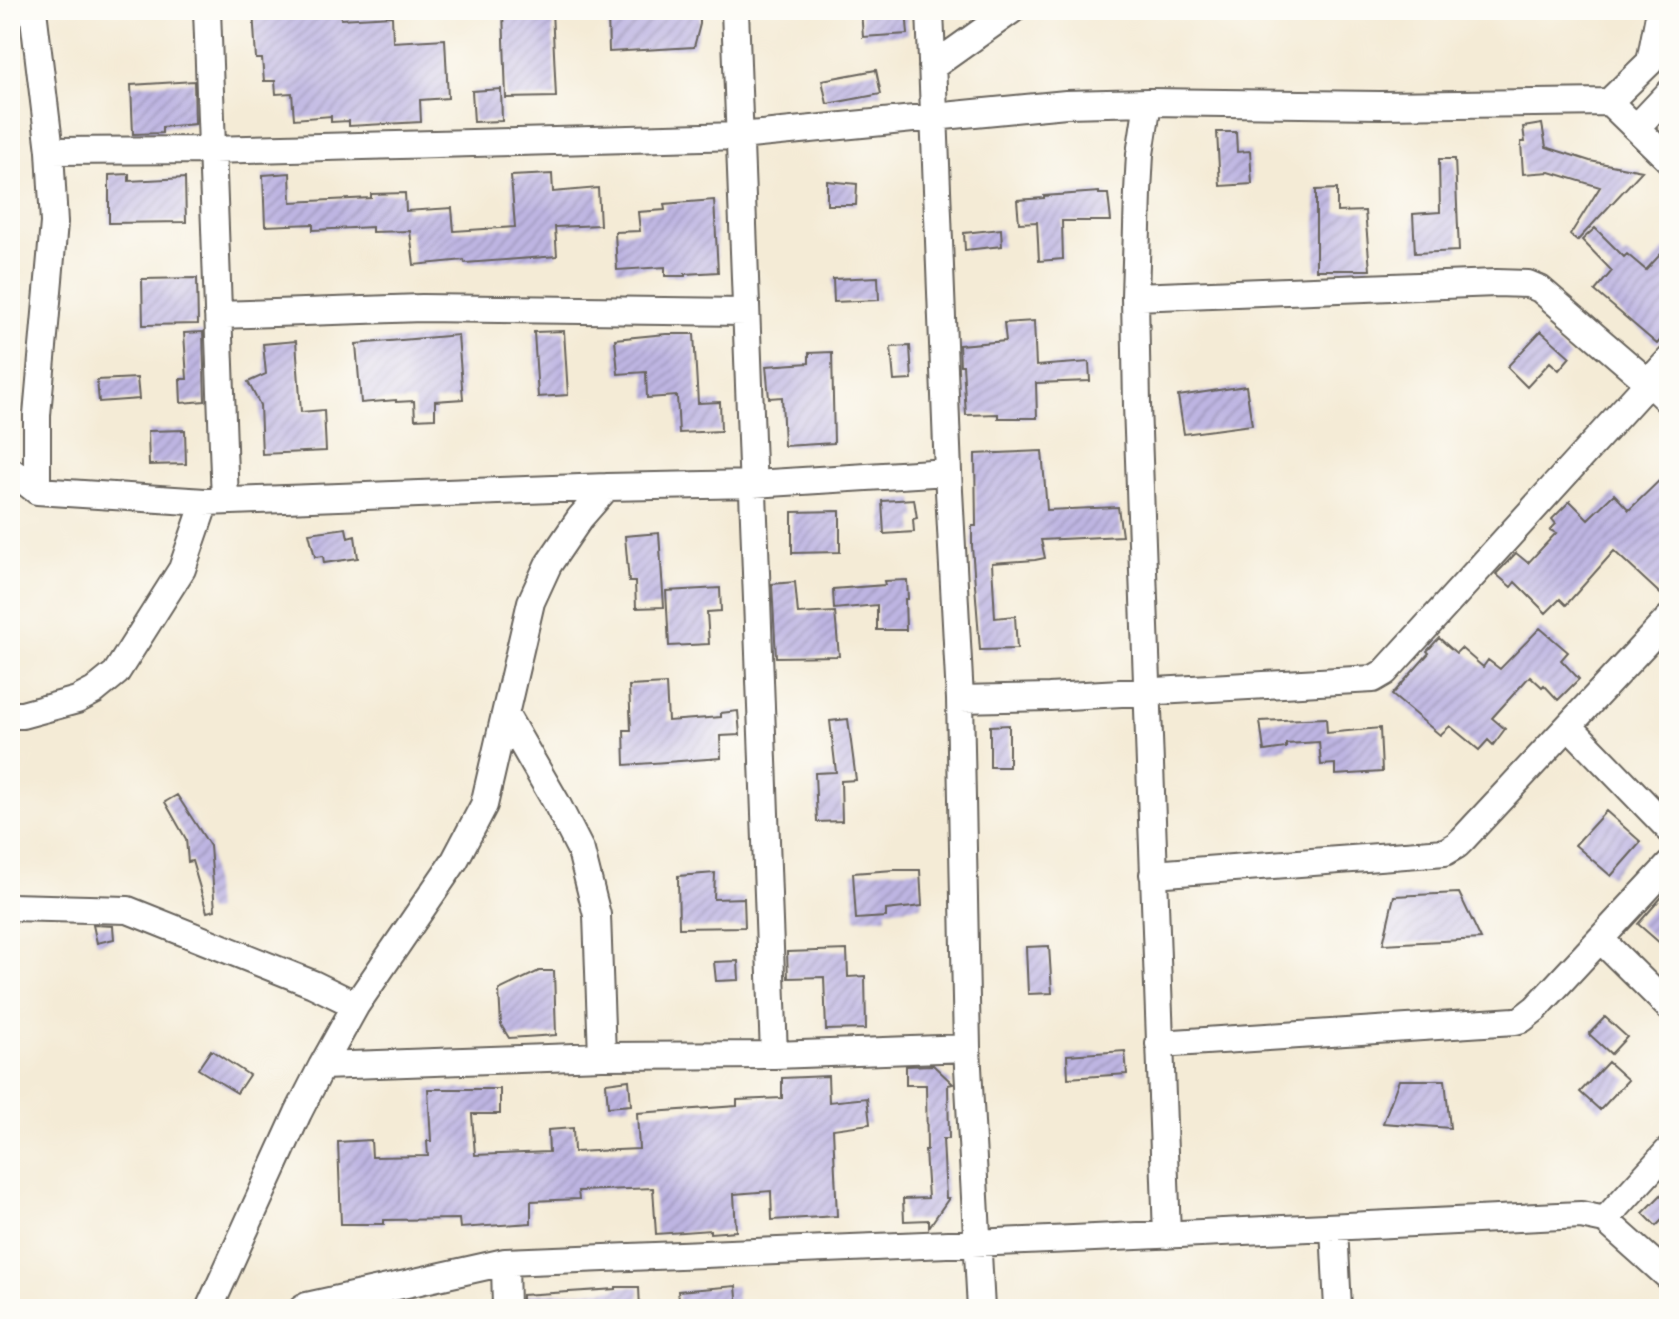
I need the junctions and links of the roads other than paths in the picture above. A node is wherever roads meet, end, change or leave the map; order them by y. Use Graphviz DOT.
graph roads {
  1 [pos="33,10"];
  2 [pos="207,10"];
  3 [pos="735,10"];
  4 [pos="930,10"];
  5 [pos="1012,10"];
  6 [pos="1660,10"];
  7 [pos="932,67"];
  8 [pos="1669,93"];
  9 [pos="1148,102"];
  10 [pos="1609,102"];
  11 [pos="934,116"];
  12 [pos="1636,128"];
  13 [pos="740,136"];
  14 [pos="212,150"];
  15 [pos="50,151"];
  16 [pos="1669,160"];
  17 [pos="1135,297"];
  18 [pos="746,312"];
  19 [pos="218,315"];
  20 [pos="1669,360"];
  21 [pos="1648,382"];
  22 [pos="1669,402"];
  23 [pos="10,470"];
  24 [pos="948,472"];
  25 [pos="753,484"];
  26 [pos="607,487"];
  27 [pos="37,491"];
  28 [pos="215,502"];
  29 [pos="1669,618"];
  30 [pos="1146,692"];
  31 [pos="960,699"];
  32 [pos="505,714"];
  33 [pos="10,715"];
  34 [pos="1569,726"];
  35 [pos="1669,829"];
  36 [pos="1669,865"];
  37 [pos="1153,874"];
  38 [pos="10,907"];
  39 [pos="1601,940"];
  40 [pos="356,1005"];
  41 [pos="1669,1007"];
  42 [pos="1159,1044"];
  43 [pos="967,1048"];
  44 [pos="774,1055"];
  45 [pos="602,1056"];
  46 [pos="322,1066"];
  47 [pos="1669,1150"];
  48 [pos="1605,1220"];
  49 [pos="1334,1227"];
  50 [pos="1167,1235"];
  51 [pos="977,1244"];
  52 [pos="505,1262"];
  53 [pos="1669,1277"];
  54 [pos="305,1308"];
  55 [pos="209,1309"];
  56 [pos="506,1309"];
  57 [pos="981,1309"];
  58 [pos="1338,1309"];
  1 -- 15 [label="street"];
  2 -- 14 [label="street"];
  3 -- 13 [label="street"];
  4 -- 7 [label="street"];
  5 -- 7 [label="street"];
  6 -- 10 [label="street"];
  7 -- 11 [label="street"];
  8 -- 12 [label="street"];
  9 -- 10 [label="street"];
  9 -- 11 [label="street"];
  9 -- 17 [label="street"];
  10 -- 12 [label="street"];
  11 -- 13 [label="street"];
  11 -- 24 [label="street"];
  12 -- 16 [label="street"];
  13 -- 14 [label="street"];
  13 -- 18 [label="street"];
  14 -- 15 [label="street"];
  14 -- 19 [label="street"];
  15 -- 27 [label="street"];
  17 -- 21 [label="street"];
  17 -- 30 [label="street"];
  18 -- 19 [label="street"];
  18 -- 25 [label="street"];
  19 -- 28 [label="street"];
  20 -- 21 [label="street"];
  21 -- 22 [label="street"];
  21 -- 30 [label="street"];
  23 -- 27 [label="street"];
  24 -- 25 [label="street"];
  24 -- 31 [label="street"];
  25 -- 26 [label="street"];
  25 -- 44 [label="street"];
  26 -- 28 [label="street"];
  26 -- 32 [label="street"];
  27 -- 28 [label="street"];
  28 -- 33 [label="street"];
  29 -- 34 [label="street"];
  30 -- 31 [label="street"];
  30 -- 37 [label="street"];
  31 -- 43 [label="street"];
  32 -- 40 [label="street"];
  32 -- 45 [label="street"];
  34 -- 35 [label="street"];
  34 -- 37 [label="street"];
  36 -- 39 [label="street"];
  37 -- 42 [label="street"];
  38 -- 40 [label="street"];
  39 -- 41 [label="street"];
  39 -- 42 [label="street"];
  40 -- 46 [label="street"];
  42 -- 50 [label="street"];
  43 -- 44 [label="street"];
  43 -- 51 [label="street"];
  44 -- 45 [label="street"];
  45 -- 46 [label="street"];
  46 -- 55 [label="street"];
  47 -- 48 [label="street"];
  48 -- 49 [label="street"];
  48 -- 53 [label="street"];
  49 -- 50 [label="street"];
  49 -- 58 [label="street"];
  50 -- 51 [label="street"];
  51 -- 52 [label="street"];
  51 -- 57 [label="street"];
  52 -- 54 [label="street"];
  52 -- 56 [label="street"];
}
